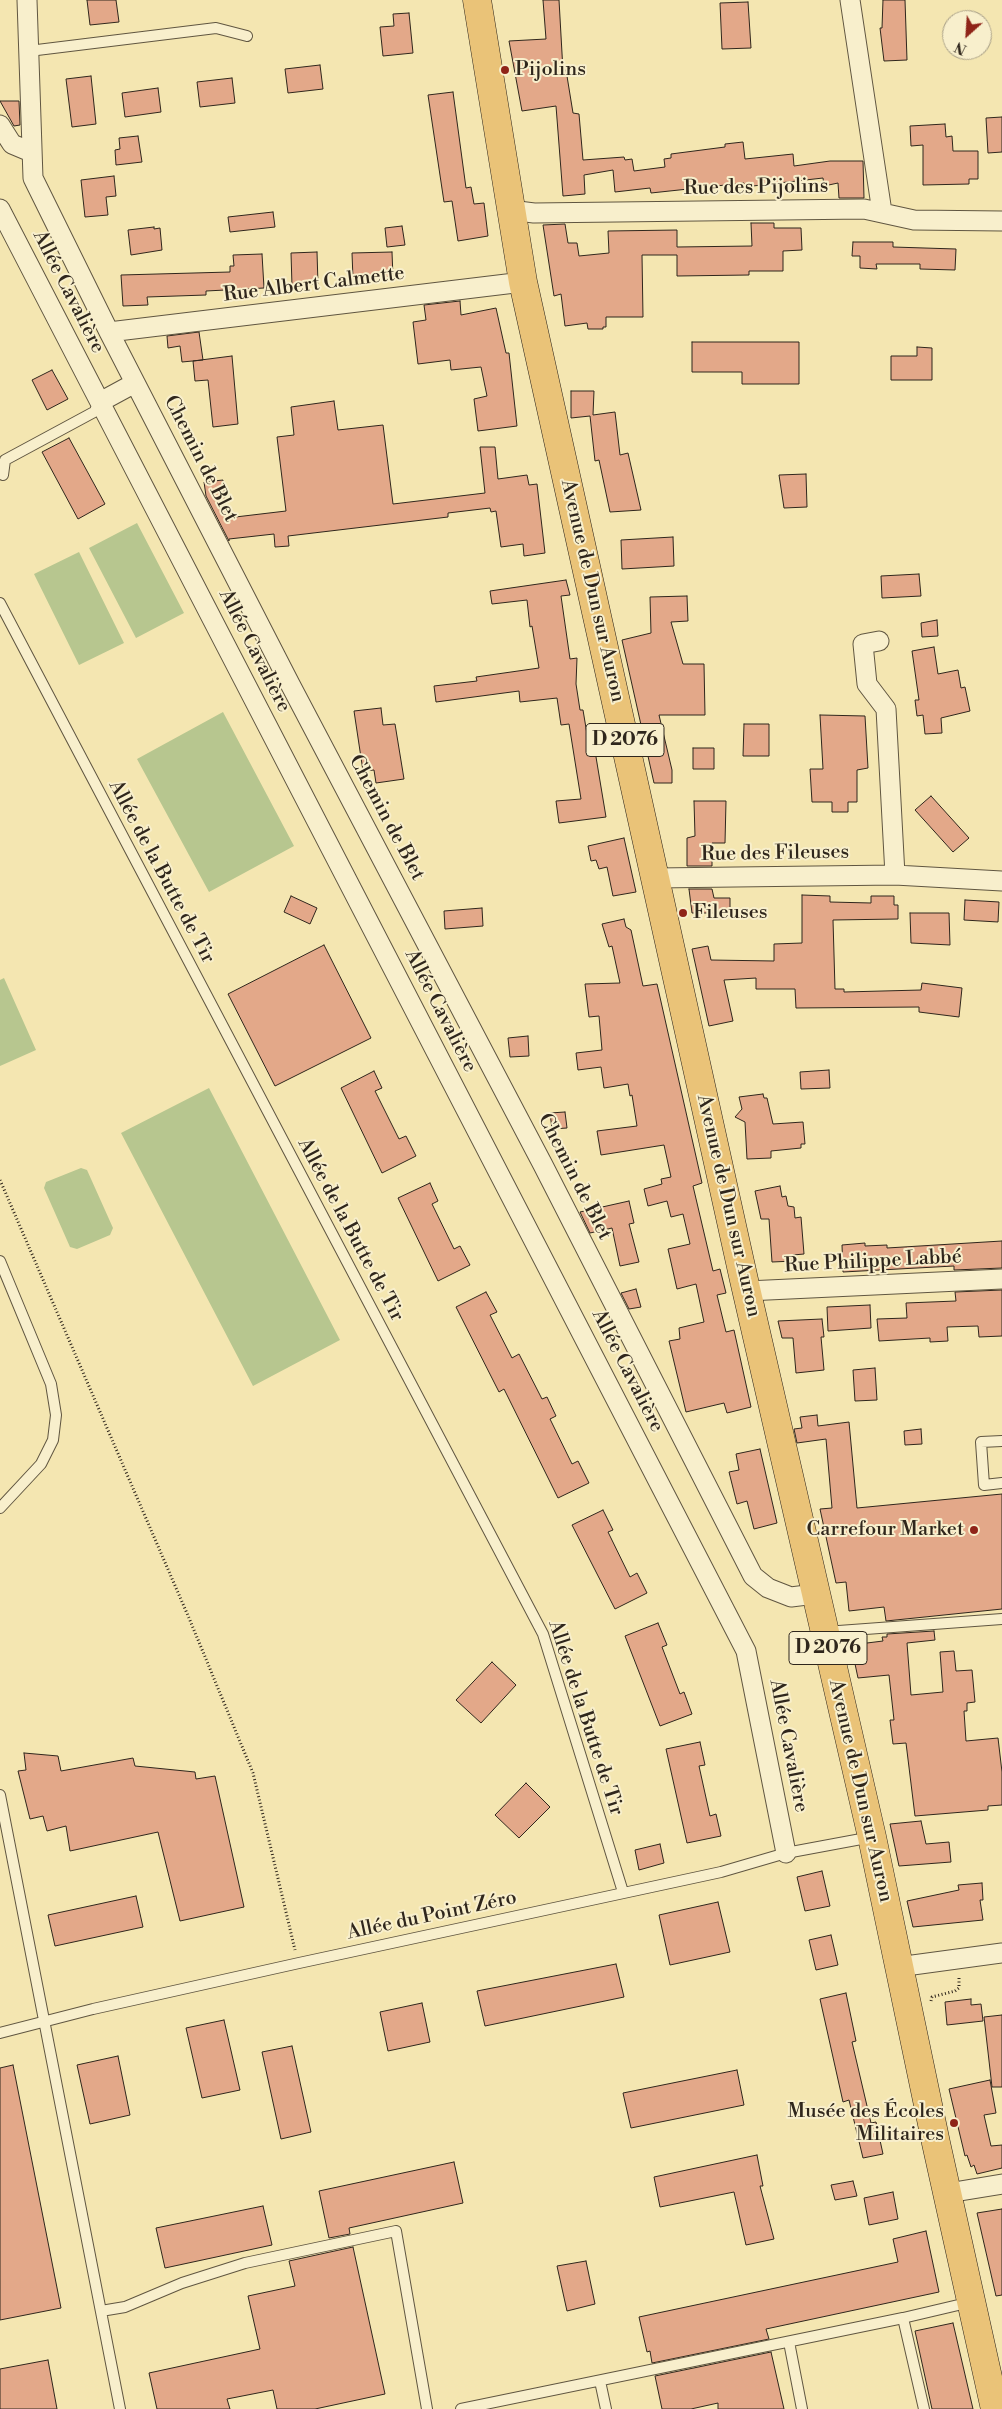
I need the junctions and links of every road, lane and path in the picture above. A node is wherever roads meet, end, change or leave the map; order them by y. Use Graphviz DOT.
graph roads {
  1 [pos="27,0"];
  2 [pos="477,0"];
  3 [pos="850,0"];
  4 [pos="247,36"];
  5 [pos="29,51"];
  6 [pos="0,125"];
  7 [pos="31,152"];
  8 [pos="0,209"];
  9 [pos="510,210"];
  10 [pos="882,212"];
  11 [pos="1002,221"];
  12 [pos="524,282"];
  13 [pos="109,332"];
  14 [pos="135,383"];
  15 [pos="100,402"];
  16 [pos="3,475"];
  17 [pos="0,603"];
  18 [pos="879,642"];
  19 [pos="895,875"];
  20 [pos="656,878"];
  21 [pos="1002,881"];
  22 [pos="0,1180"];
  23 [pos="0,1261"];
  24 [pos="1002,1278"];
  25 [pos="747,1291"];
  26 [pos="1002,1441"];
  27 [pos="1002,1483"];
  28 [pos="0,1508"];
  29 [pos="815,1594"];
  30 [pos="1002,1619"];
  31 [pos="824,1632"];
  32 [pos="0,1795"];
  33 [pos="872,1837"];
  34 [pos="786,1853"];
  35 [pos="623,1892"];
  36 [pos="1002,1953"];
  37 [pos="299,1963"];
  38 [pos="898,1967"];
  39 [pos="959,1977"];
  40 [pos="931,2005"];
  41 [pos="44,2022"];
  42 [pos="0,2033"];
  43 [pos="1002,2184"];
  44 [pos="948,2193"];
  45 [pos="972,2302"];
  46 [pos="100,2311"];
  47 [pos="903,2318"];
  48 [pos="789,2342"];
  49 [pos="600,2381"];
  50 [pos="502,2405"];
  51 [pos="120,2409"];
  52 [pos="427,2409"];
  53 [pos="462,2409"];
  54 [pos="606,2409"];
  55 [pos="802,2409"];
  56 [pos="924,2409"];
  57 [pos="995,2409"];
  1 -- 5 [label="street, Chemin de Blet"];
  2 -- 9 [label="main road, Avenue de Dun sur Auron / D 2076"];
  3 -- 10 [label="street"];
  4 -- 5 [label="lane"];
  5 -- 7 [label="street, Chemin de Blet"];
  6 -- 7 [label="street"];
  7 -- 13 [label="street, Chemin de Blet"];
  8 -- 15 [label="street, Allée Cavalière"];
  9 -- 10 [label="street, Rue des Pijolins"];
  9 -- 12 [label="main road, Avenue de Dun sur Auron / D 2076"];
  10 -- 11 [label="street, Rue des Pijolins"];
  12 -- 13 [label="street, Rue Albert Calmette"];
  12 -- 20 [label="main road, Avenue de Dun sur Auron / D 2076"];
  13 -- 14 [label="street, Chemin de Blet"];
  14 -- 15 [label="street"];
  14 -- 29 [label="street, Chemin de Blet"];
  15 -- 16 [label="lane"];
  15 -- 34 [label="street, Allée Cavalière"];
  17 -- 35 [label="lane, Allée de la Butte de Tir"];
  18 -- 19 [label="street"];
  19 -- 20 [label="street, Rue des Fileuses"];
  19 -- 21 [label="street, Rue des Fileuses"];
  20 -- 25 [label="main road, Avenue de Dun sur Auron / D 2076"];
  22 -- 37 [label="path"];
  23 -- 28 [label="lane"];
  24 -- 25 [label="street, Rue Philippe Labbé"];
  25 -- 29 [label="main road, Avenue de Dun sur Auron / D 2076"];
  26 -- 27 [label="lane"];
  29 -- 31 [label="main road, Avenue de Dun sur Auron / D 2076"];
  30 -- 31 [label="lane"];
  31 -- 33 [label="main road, Avenue de Dun sur Auron / D 2076"];
  32 -- 41 [label="lane"];
  33 -- 34 [label="lane, Allée du Point Zéro"];
  33 -- 38 [label="main road, Avenue de Dun sur Auron / D 2076"];
  34 -- 35 [label="lane, Allée du Point Zéro"];
  35 -- 37 [label="lane, Allée du Point Zéro"];
  36 -- 38 [label="street"];
  37 -- 41 [label="lane, Allée du Point Zéro"];
  38 -- 44 [label="main road, Avenue de Dun sur Auron / D 2076"];
  39 -- 40 [label="path"];
  41 -- 42 [label="lane, Allée du Point Zéro"];
  41 -- 46 [label="lane"];
  43 -- 44 [label="street"];
  44 -- 45 [label="main road, Avenue de Dun sur Auron / D 2076"];
  45 -- 47 [label="lane"];
  45 -- 57 [label="main road, Avenue de Dun sur Auron / D 2076"];
  46 -- 51 [label="lane"];
  46 -- 52 [label="lane"];
  47 -- 48 [label="lane"];
  47 -- 56 [label="lane"];
  48 -- 49 [label="lane"];
  48 -- 55 [label="lane"];
  49 -- 50 [label="lane"];
  49 -- 54 [label="lane"];
  50 -- 53 [label="lane"];
}
